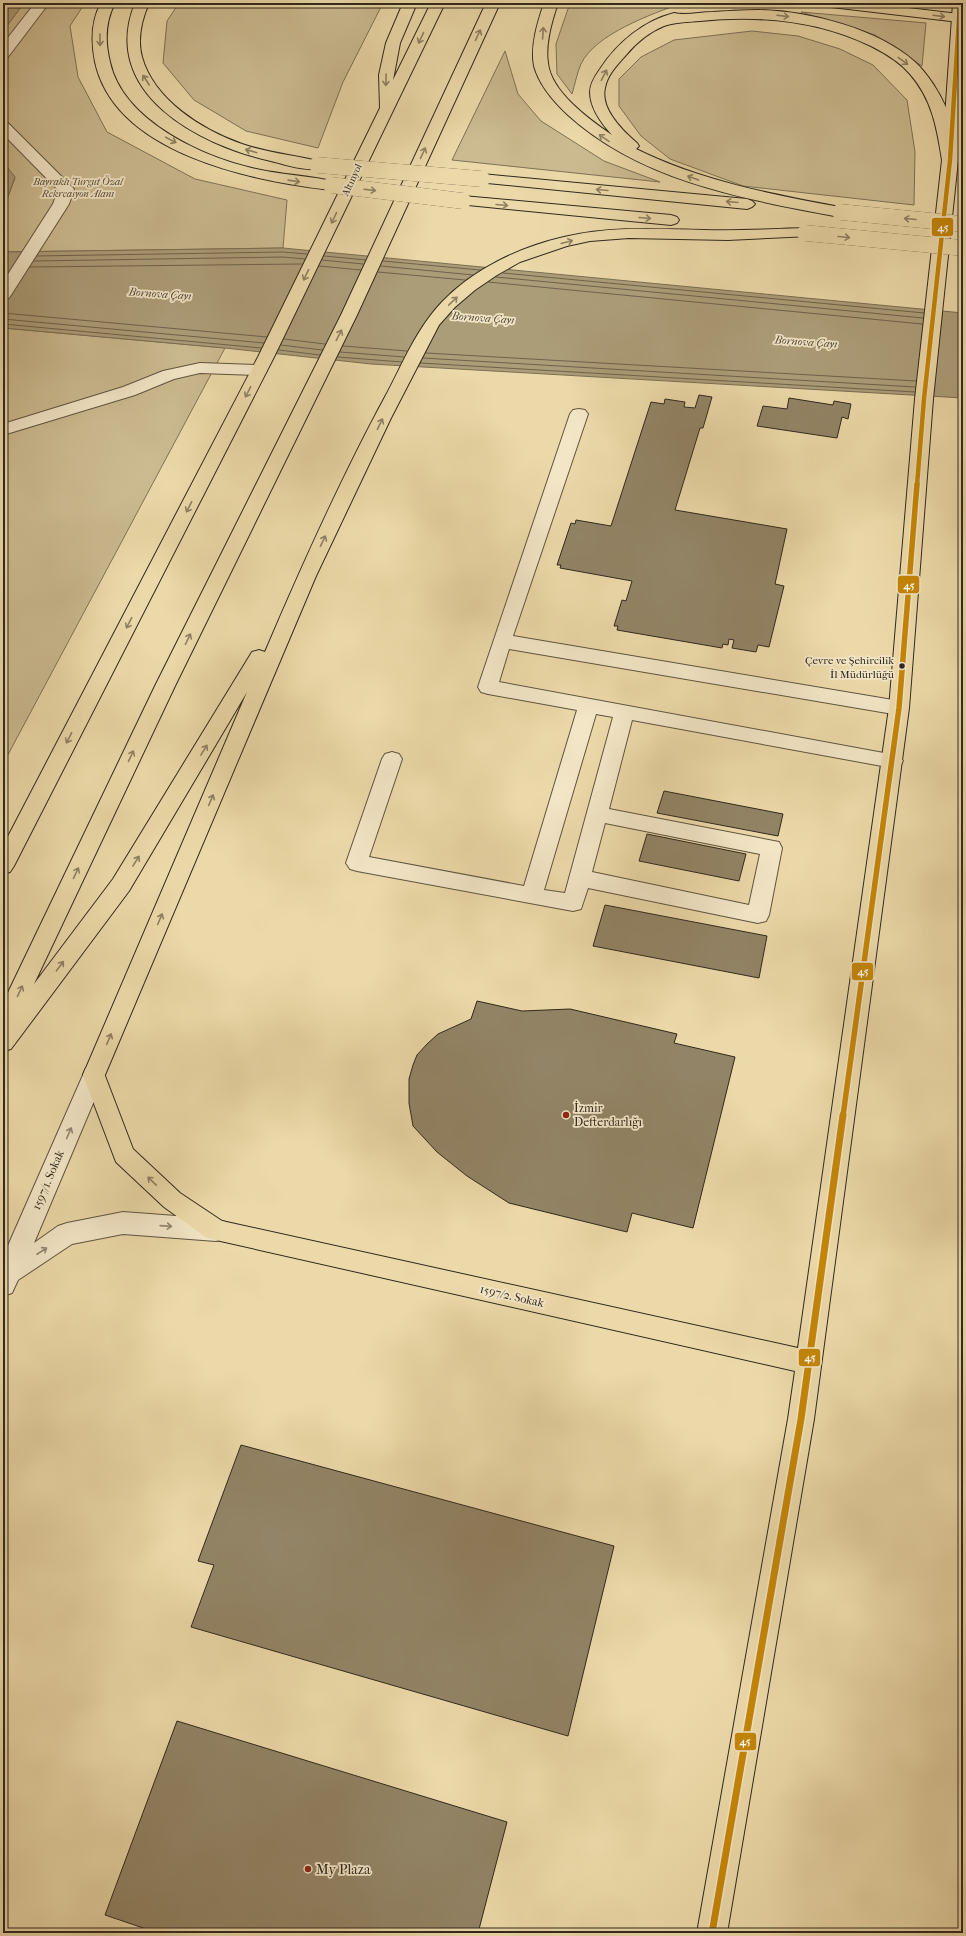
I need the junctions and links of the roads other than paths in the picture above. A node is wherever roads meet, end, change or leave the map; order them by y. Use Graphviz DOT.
graph roads {
  1 [pos="42,3"];
  2 [pos="108,3"];
  3 [pos="142,3"];
  4 [pos="410,3"];
  5 [pos="438,3"];
  6 [pos="492,3"];
  7 [pos="551,3"];
  8 [pos="745,3"];
  9 [pos="830,3"];
  10 [pos="960,3"];
  11 [pos="959,18"];
  12 [pos="661,22"];
  13 [pos="3,54"];
  14 [pos="386,111"];
  15 [pos="3,126"];
  16 [pos="950,160"];
  17 [pos="651,161"];
  18 [pos="840,212"];
  19 [pos="963,224"];
  20 [pos="805,233"];
  21 [pos="963,248"];
  22 [pos="3,294"];
  23 [pos="263,364"];
  24 [pos="579,414"];
  25 [pos="3,430"];
  26 [pos="306,576"];
  27 [pos="502,641"];
  28 [pos="588,706"];
  29 [pos="899,708"];
  30 [pos="624,712"];
  31 [pos="392,759"];
  32 [pos="892,761"];
  33 [pos="597,814"];
  34 [pos="3,866"];
  35 [pos="580,878"];
  36 [pos="532,896"];
  37 [pos="3,1026"];
  38 [pos="3,1042"];
  39 [pos="94,1075"];
  40 [pos="216,1230"];
  41 [pos="6,1278"];
  42 [pos="809,1362"];
  43 [pos="712,1933"];
  1 -- 13 [label="street"];
  2 -- 20 [label="main road, one-way, bridge"];
  18 -- 3 [label="main road, one-way, bridge"];
  4 -- 14 [label="main road, one-way"];
  5 -- 14 [label="main road, Altınyol, one-way"];
  37 -- 6 [label="main road, one-way"];
  17 -- 7 [label="main road, one-way"];
  8 -- 12 [label="main road"];
  9 -- 11 [label="main road, one-way"];
  10 -- 11 [label="main road"];
  11 -- 16 [label="main road"];
  12 -- 16 [label="main road, one-way"];
  17 -- 12 [label="main road, one-way"];
  14 -- 23 [label="main road, Altınyol, one-way"];
  15 -- 22 [label="street"];
  16 -- 29 [label="main road"];
  18 -- 17 [label="main road, one-way"];
  19 -- 18 [label="main road, one-way, bridge"];
  20 -- 21 [label="main road, one-way, bridge"];
  26 -- 20 [label="main road, one-way"];
  23 -- 25 [label="street"];
  23 -- 34 [label="main road, Altınyol, one-way"];
  24 -- 27 [label="street"];
  38 -- 26 [label="main road, one-way"];
  39 -- 26 [label="main road, one-way"];
  27 -- 28 [label="street"];
  27 -- 29 [label="street"];
  28 -- 30 [label="street"];
  28 -- 36 [label="street"];
  29 -- 32 [label="main road"];
  30 -- 32 [label="street"];
  30 -- 33 [label="street"];
  31 -- 36 [label="street"];
  32 -- 42 [label="main road"];
  33 -- 35 [label="street"];
  33 -- 35 [label="street"];
  35 -- 36 [label="street"];
  40 -- 39 [label="main road, one-way"];
  41 -- 39 [label="street, 1597/1. Sokak, one-way"];
  41 -- 40 [label="street, one-way"];
  40 -- 42 [label="main road, 1597/2. Sokak"];
  42 -- 43 [label="main road"];
}
